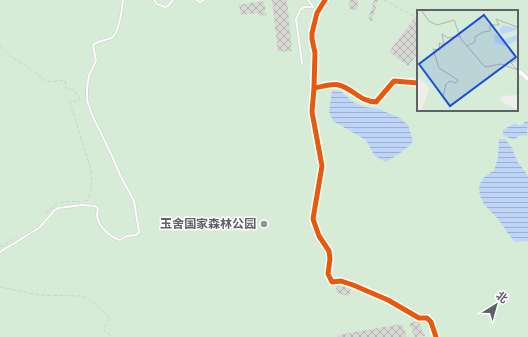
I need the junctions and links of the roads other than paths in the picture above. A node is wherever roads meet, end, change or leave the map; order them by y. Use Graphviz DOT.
graph roads {
  1 [pos="123,0"];
  2 [pos="154,0"];
  3 [pos="173,0"];
  4 [pos="196,0"];
  5 [pos="204,0"];
  6 [pos="308,0"];
  7 [pos="325,0"];
  8 [pos="313,7"];
  9 [pos="317,13"];
  10 [pos="302,63"];
  11 [pos="518,74"];
  12 [pos="528,79"];
  13 [pos="417,83"];
  14 [pos="314,88"];
  15 [pos="0,252"];
  16 [pos="436,337"];
  1 -- 15 [label="lane"];
  2 -- 3 [label="lane"];
  4 -- 5 [label="lane"];
  6 -- 8 [label="lane"];
  7 -- 9 [label="street"];
  8 -- 9 [label="lane"];
  8 -- 10 [label="lane"];
  9 -- 14 [label="street"];
  11 -- 12 [label="street"];
  13 -- 14 [label="street"];
  14 -- 16 [label="street"];
}
